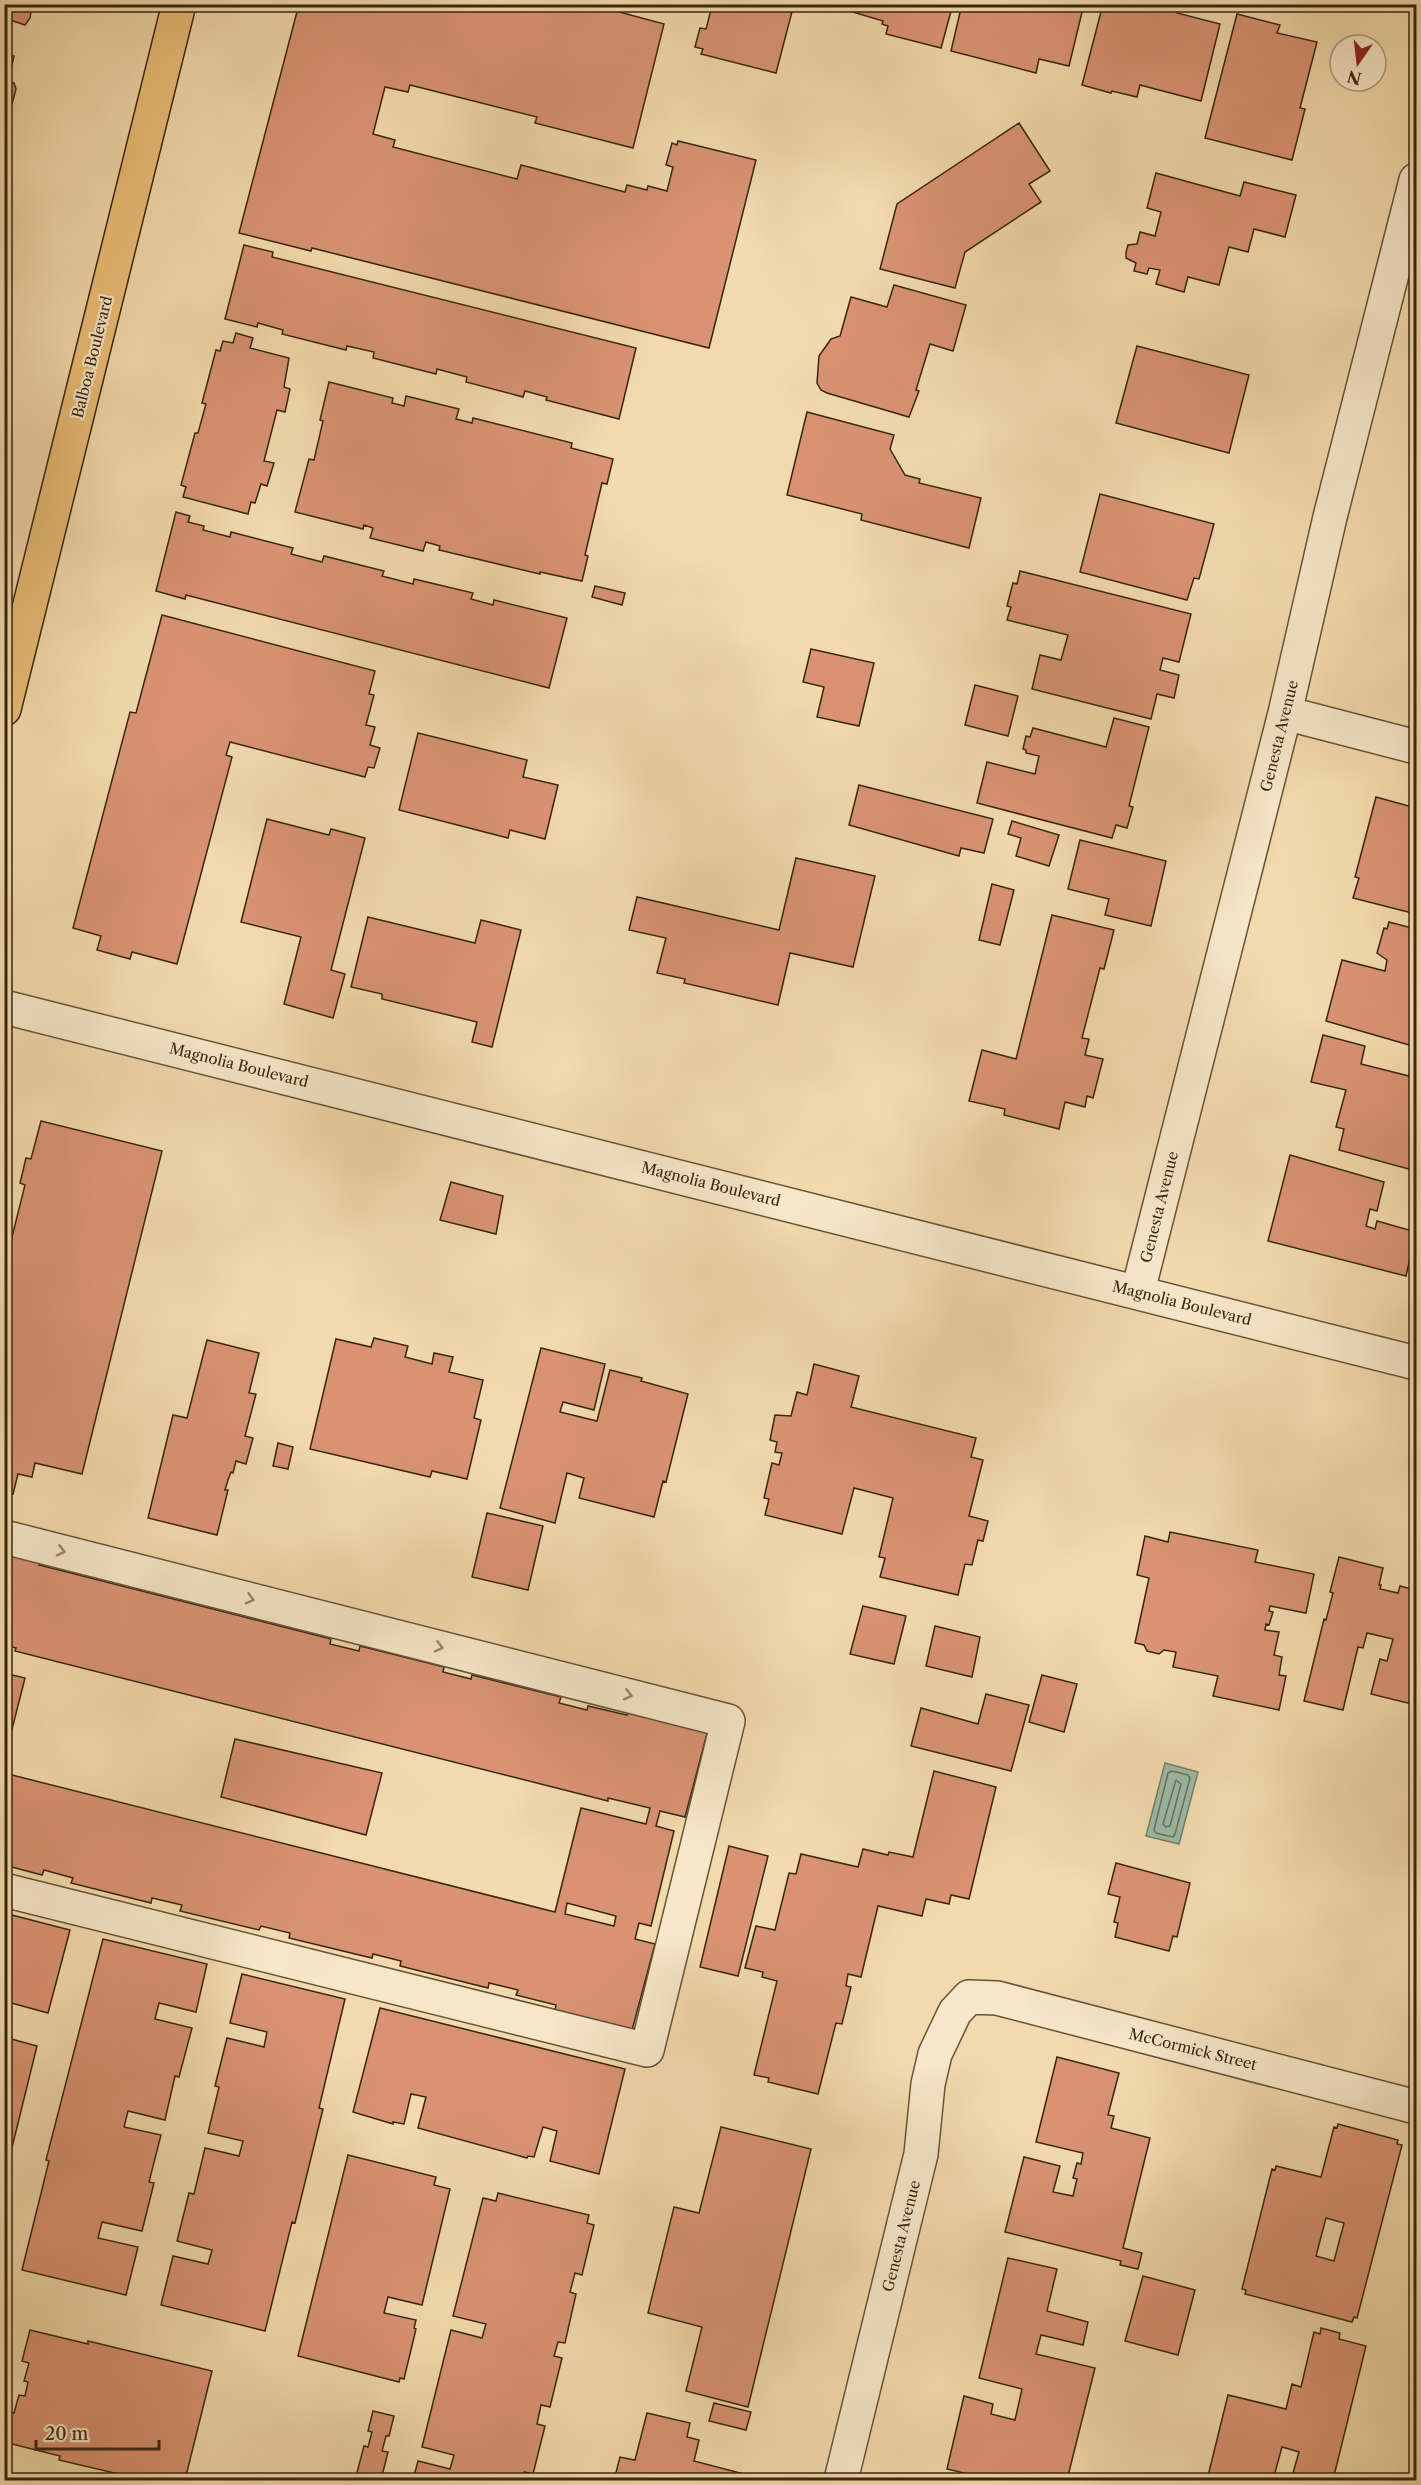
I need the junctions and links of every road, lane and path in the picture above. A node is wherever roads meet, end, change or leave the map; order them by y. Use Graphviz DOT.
graph roads {
  1 [pos="179,4"];
  2 [pos="1416,180"];
  3 [pos="4,709"];
  4 [pos="1285,713"];
  5 [pos="1416,747"];
  6 [pos="4,1007"];
  7 [pos="1138,1291"];
  8 [pos="1416,1363"];
  9 [pos="4,1537"];
  10 [pos="4,1890"];
  11 [pos="969,1997"];
  12 [pos="1416,2107"];
  13 [pos="841,2481"];
  1 -- 3 [label="main road, Balboa Boulevard"];
  2 -- 4 [label="street, Genesta Avenue"];
  4 -- 5 [label="street"];
  4 -- 7 [label="street, Genesta Avenue"];
  6 -- 7 [label="street, Magnolia Boulevard"];
  7 -- 8 [label="street, Magnolia Boulevard"];
  9 -- 10 [label="street, one-way"];
  11 -- 12 [label="street, McCormick Street"];
  11 -- 13 [label="street, Genesta Avenue"];
}
